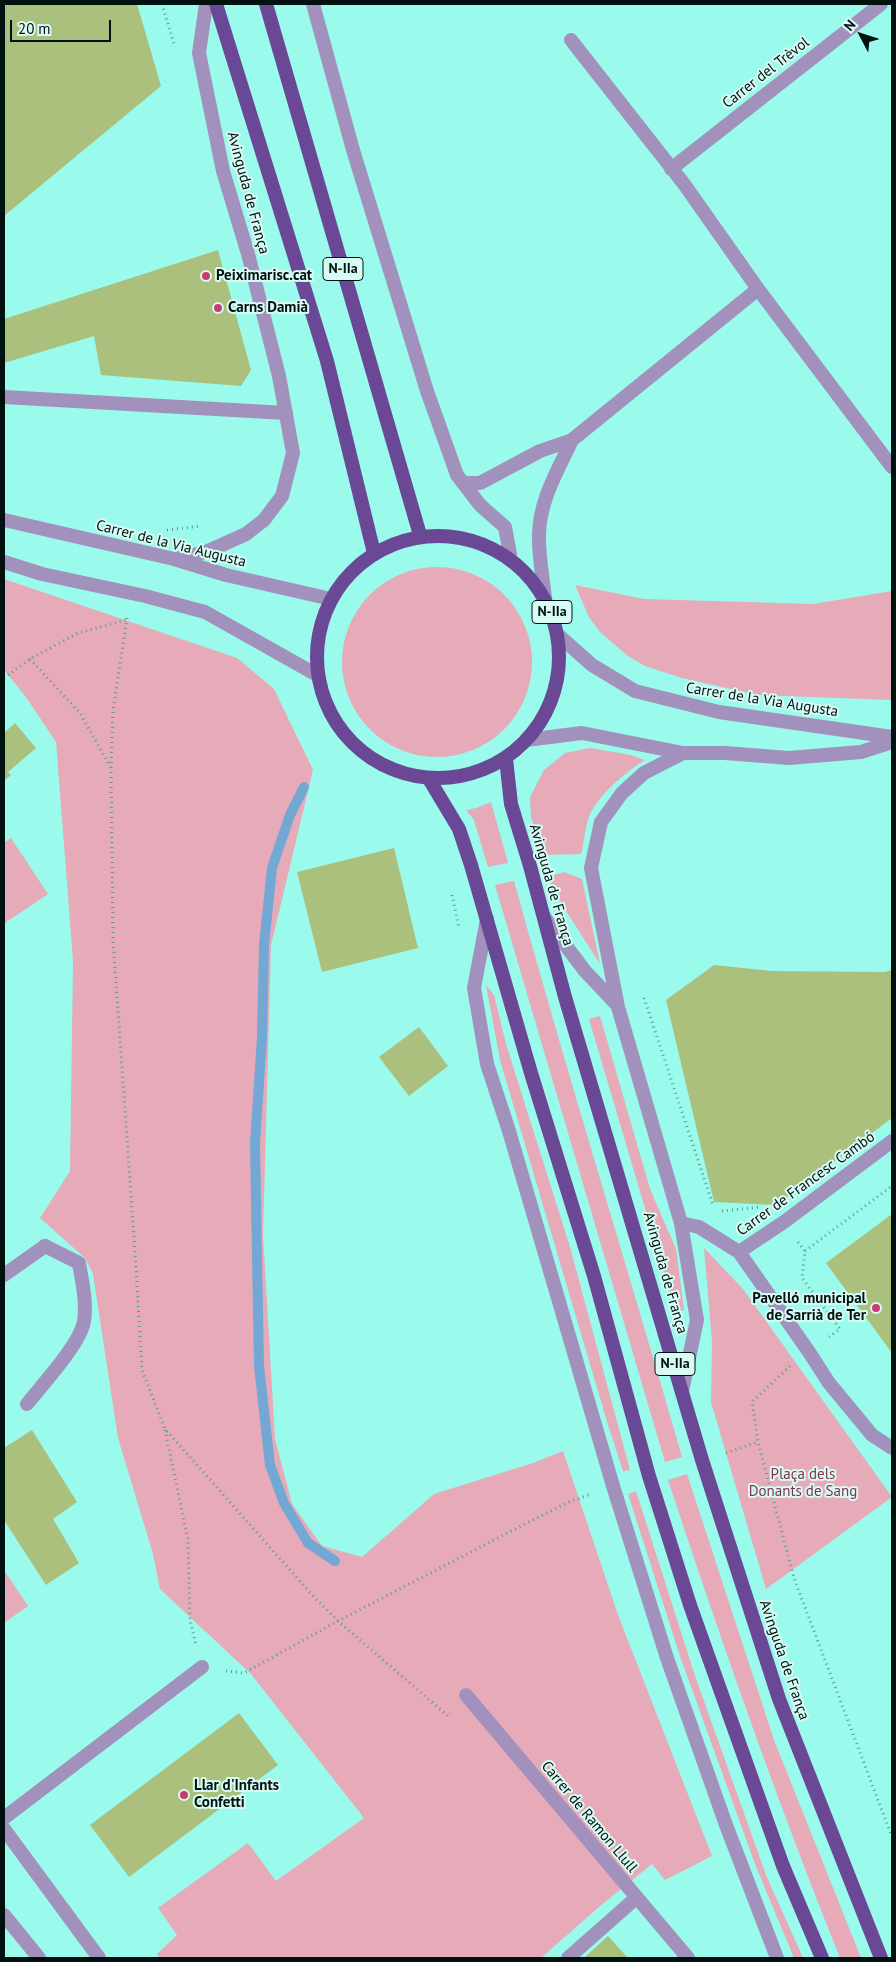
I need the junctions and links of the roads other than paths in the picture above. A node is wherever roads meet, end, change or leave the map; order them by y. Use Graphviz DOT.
graph roads {
  1 [pos="206,4"];
  2 [pos="216,4"];
  3 [pos="266,4"];
  4 [pos="313,4"];
  5 [pos="881,4"];
  6 [pos="572,40"];
  7 [pos="671,169"];
  8 [pos="758,289"];
  9 [pos="4,397"];
  10 [pos="286,413"];
  11 [pos="572,440"];
  12 [pos="892,467"];
  13 [pos="464,483"];
  14 [pos="4,520"];
  15 [pos="420,535"];
  16 [pos="374,553"];
  17 [pos="510,554"];
  18 [pos="174,559"];
  19 [pos="4,562"];
  20 [pos="545,598"];
  21 [pos="331,599"];
  22 [pos="557,634"];
  23 [pos="317,675"];
  24 [pos="892,737"];
  25 [pos="526,740"];
  26 [pos="892,742"];
  27 [pos="683,752"];
  28 [pos="506,758"];
  29 [pos="429,779"];
  30 [pos="542,915"];
  31 [pos="487,919"];
  32 [pos="618,1007"];
  33 [pos="892,1141"];
  34 [pos="681,1223"];
  35 [pos="739,1252"];
  36 [pos="4,1275"];
  37 [pos="682,1390"];
  38 [pos="27,1404"];
  39 [pos="892,1448"];
  40 [pos="202,1667"];
  41 [pos="466,1695"];
  42 [pos="4,1818"];
  43 [pos="4,1829"];
  44 [pos="636,1898"];
  45 [pos="4,1915"];
  46 [pos="38,1958"];
  47 [pos="99,1958"];
  48 [pos="568,1958"];
  49 [pos="688,1958"];
  50 [pos="777,1958"];
  51 [pos="822,1958"];
  52 [pos="881,1958"];
  1 -- 10 [label="street, Avinguda de França"];
  2 -- 16 [label="main road, Avinguda de França / N-IIa"];
  3 -- 15 [label="main road, N-IIa"];
  4 -- 13 [label="street"];
  5 -- 7 [label="street, Carrer del Trèvol"];
  6 -- 7 [label="street"];
  7 -- 8 [label="street"];
  8 -- 11 [label="street"];
  8 -- 12 [label="street"];
  9 -- 10 [label="street"];
  10 -- 18 [label="street, Avinguda de França"];
  11 -- 13 [label="street"];
  11 -- 20 [label="street"];
  13 -- 17 [label="street"];
  14 -- 18 [label="street, Carrer de la Via Augusta"];
  15 -- 16 [label="main road, N-IIa"];
  15 -- 17 [label="main road, N-IIa"];
  16 -- 21 [label="main road, N-IIa"];
  17 -- 20 [label="main road, N-IIa"];
  18 -- 21 [label="street, Carrer de la Via Augusta"];
  19 -- 23 [label="street"];
  20 -- 22 [label="main road, N-IIa"];
  21 -- 23 [label="main road, N-IIa"];
  22 -- 24 [label="street, Carrer de la Via Augusta"];
  22 -- 25 [label="main road, N-IIa"];
  23 -- 29 [label="main road, N-IIa"];
  25 -- 27 [label="street"];
  25 -- 28 [label="main road, N-IIa"];
  26 -- 27 [label="street"];
  27 -- 32 [label="street"];
  28 -- 29 [label="main road, N-IIa"];
  28 -- 30 [label="main road, Avinguda de França / N-IIa"];
  29 -- 31 [label="main road"];
  30 -- 32 [label="street"];
  30 -- 37 [label="main road, Avinguda de França / N-IIa"];
  31 -- 50 [label="street"];
  31 -- 51 [label="main road"];
  32 -- 34 [label="street"];
  33 -- 35 [label="street, Carrer de Francesc Cambó"];
  34 -- 35 [label="street"];
  34 -- 37 [label="street"];
  35 -- 39 [label="street"];
  36 -- 38 [label="street"];
  37 -- 52 [label="main road, Avinguda de França / N-IIa"];
  40 -- 42 [label="street"];
  41 -- 44 [label="street, Carrer de Ramon Llull"];
  43 -- 47 [label="street"];
  44 -- 48 [label="street"];
  44 -- 49 [label="street, Carrer de Ramon Llull"];
  45 -- 46 [label="street"];
}
